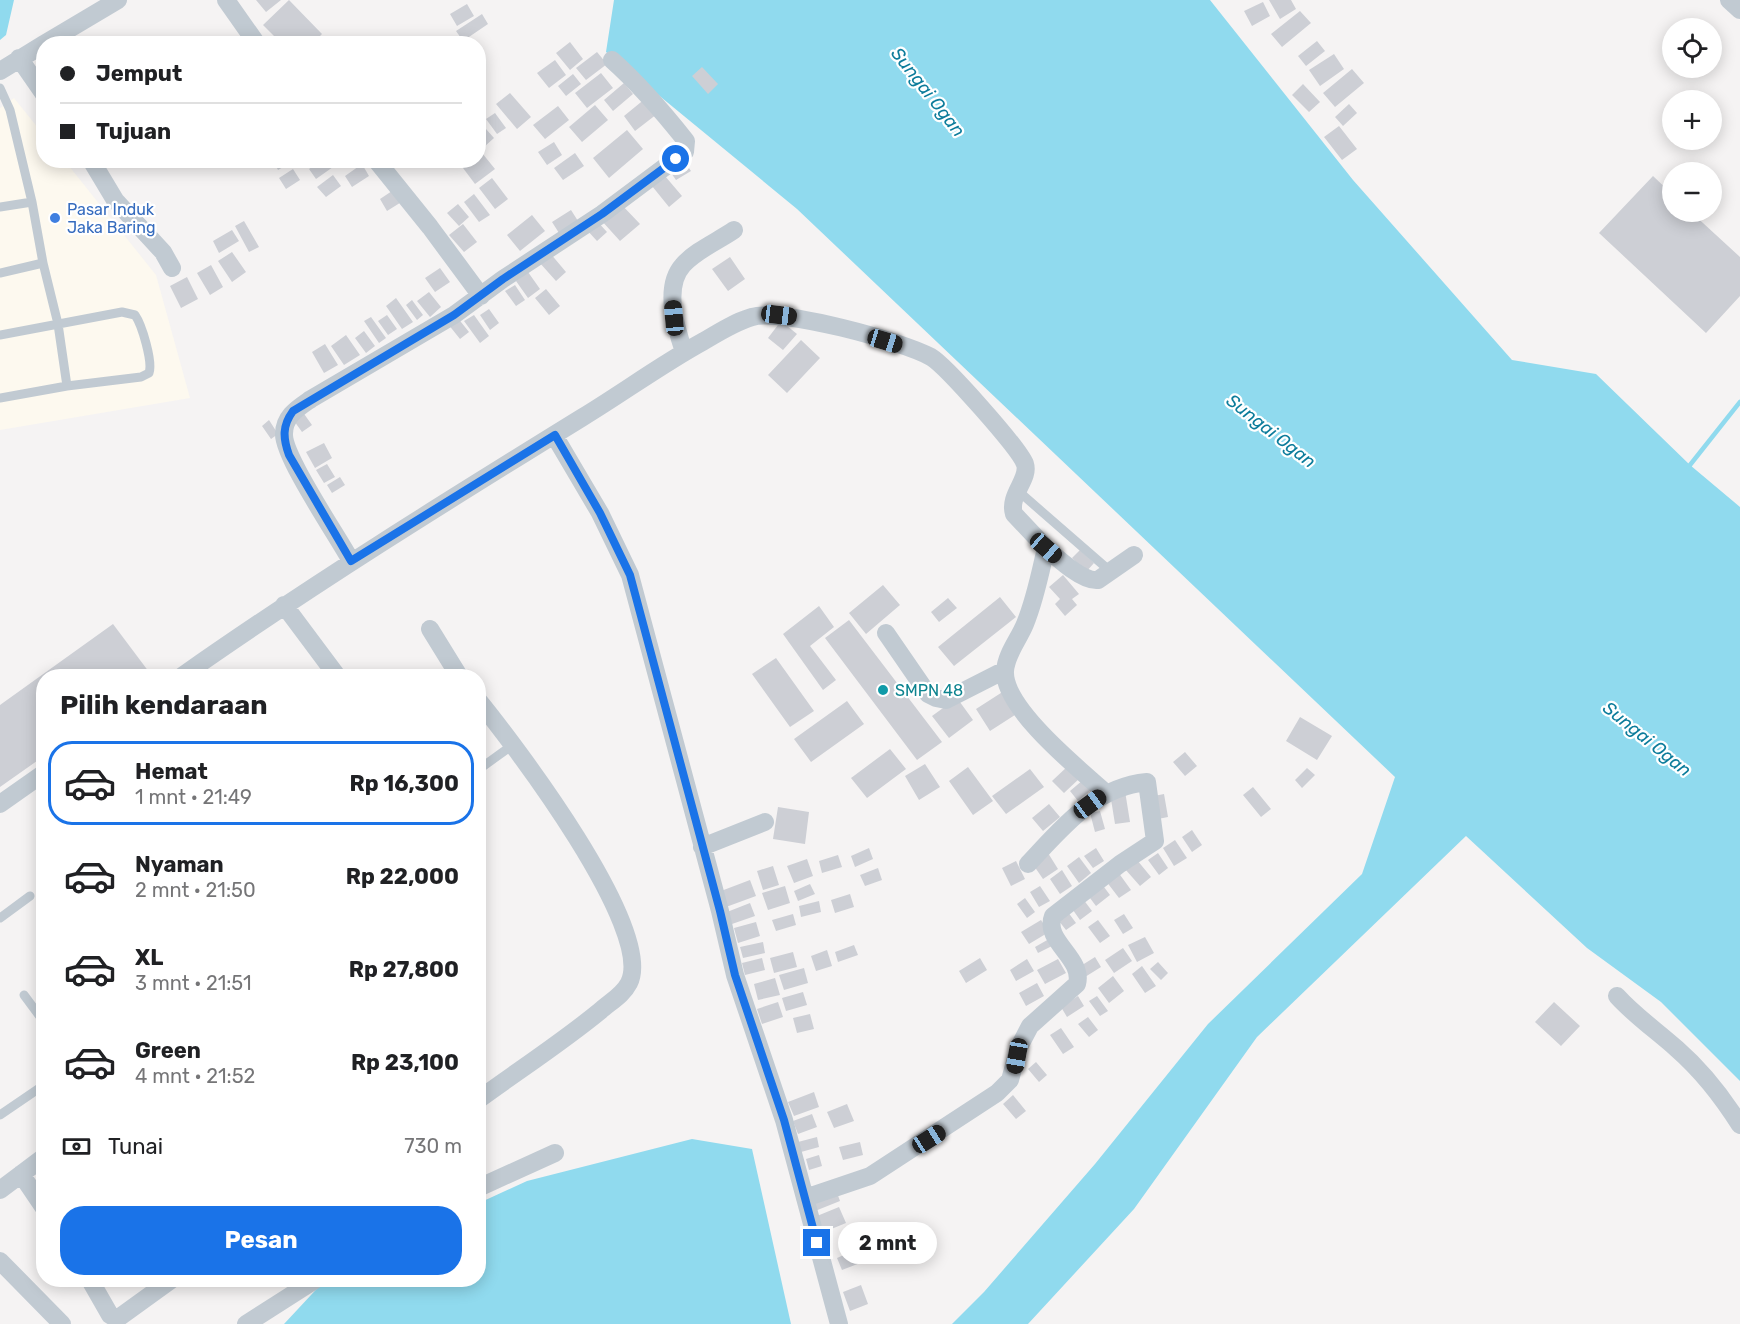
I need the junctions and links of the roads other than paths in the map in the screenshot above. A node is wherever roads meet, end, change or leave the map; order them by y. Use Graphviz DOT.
graph roads {
  1 [pos="118,0"];
  2 [pos="226,0"];
  3 [pos="1729,0"];
  4 [pos="1740,10"];
  5 [pos="57,36"];
  6 [pos="251,36"];
  7 [pos="36,48"];
  8 [pos="19,58"];
  9 [pos="612,60"];
  10 [pos="0,71"];
  11 [pos="36,82"];
  12 [pos="0,88"];
  13 [pos="10,110"];
  14 [pos="0,117"];
  15 [pos="96,168"];
  16 [pos="384,168"];
  17 [pos="32,202"];
  18 [pos="0,207"];
  19 [pos="734,230"];
  20 [pos="43,263"];
  21 [pos="172,268"];
  22 [pos="0,273"];
  23 [pos="481,296"];
  24 [pos="58,324"];
  25 [pos="0,335"];
  26 [pos="684,352"];
  27 [pos="67,386"];
  28 [pos="0,398"];
  29 [pos="555,435"];
  30 [pos="1017,490"];
  31 [pos="1046,548"];
  32 [pos="1134,555"];
  33 [pos="351,561"];
  34 [pos="1110,572"];
  35 [pos="284,605"];
  36 [pos="430,629"];
  37 [pos="886,633"];
  38 [pos="192,669"];
  39 [pos="332,669"];
  40 [pos="455,669"];
  41 [pos="1005,670"];
  42 [pos="486,709"];
  43 [pos="514,744"];
  44 [pos="486,764"];
  45 [pos="36,779"];
  46 [pos="1106,793"];
  47 [pos="0,804"];
  48 [pos="765,822"];
  49 [pos="702,847"];
  50 [pos="1028,864"];
  51 [pos="30,896"];
  52 [pos="0,918"];
  53 [pos="24,995"];
  54 [pos="1617,996"];
  55 [pos="36,1011"];
  56 [pos="36,1090"];
  57 [pos="486,1094"];
  58 [pos="0,1115"];
  59 [pos="1740,1125"];
  60 [pos="555,1153"];
  61 [pos="36,1163"];
  62 [pos="21,1174"];
  63 [pos="486,1184"];
  64 [pos="0,1190"];
  65 [pos="36,1196"];
  66 [pos="805,1198"];
  67 [pos="0,1261"];
  68 [pos="94,1287"];
  69 [pos="161,1287"];
  70 [pos="304,1287"];
  71 [pos="62,1324"];
  72 [pos="246,1324"];
  73 [pos="839,1324"];
  1 -- 5 [label="street"];
  2 -- 6 [label="street"];
  3 -- 4 [label="street"];
  7 -- 8 [label="street"];
  8 -- 10 [label="street"];
  8 -- 11 [label="street"];
  9 -- 23 [label="street"];
  12 -- 13 [label="lane"];
  13 -- 14 [label="lane"];
  13 -- 17 [label="lane"];
  15 -- 21 [label="street"];
  16 -- 23 [label="street"];
  17 -- 18 [label="lane"];
  17 -- 20 [label="lane"];
  19 -- 26 [label="street"];
  20 -- 22 [label="lane"];
  20 -- 24 [label="lane"];
  23 -- 33 [label="street"];
  24 -- 25 [label="lane"];
  24 -- 27 [label="lane"];
  24 -- 27 [label="lane"];
  26 -- 29 [label="street"];
  26 -- 30 [label="street"];
  27 -- 28 [label="lane"];
  29 -- 33 [label="street"];
  29 -- 49 [label="street"];
  30 -- 31 [label="street"];
  30 -- 34 [label="lane"];
  31 -- 34 [label="street"];
  31 -- 41 [label="street"];
  32 -- 34 [label="street"];
  33 -- 35 [label="street"];
  35 -- 38 [label="street"];
  35 -- 39 [label="street"];
  36 -- 40 [label="street"];
  37 -- 41 [label="street"];
  41 -- 46 [label="street"];
  42 -- 43 [label="street"];
  43 -- 44 [label="lane"];
  43 -- 57 [label="street"];
  45 -- 47 [label="street"];
  46 -- 50 [label="street"];
  46 -- 66 [label="street"];
  48 -- 49 [label="street"];
  49 -- 66 [label="street"];
  51 -- 52 [label="lane"];
  53 -- 55 [label="lane"];
  54 -- 59 [label="street"];
  56 -- 58 [label="lane"];
  60 -- 63 [label="street"];
  61 -- 62 [label="street"];
  62 -- 64 [label="street"];
  62 -- 65 [label="street"];
  66 -- 73 [label="street"];
  67 -- 71 [label="street"];
  68 -- 69 [label="street"];
  70 -- 72 [label="street"];
}
